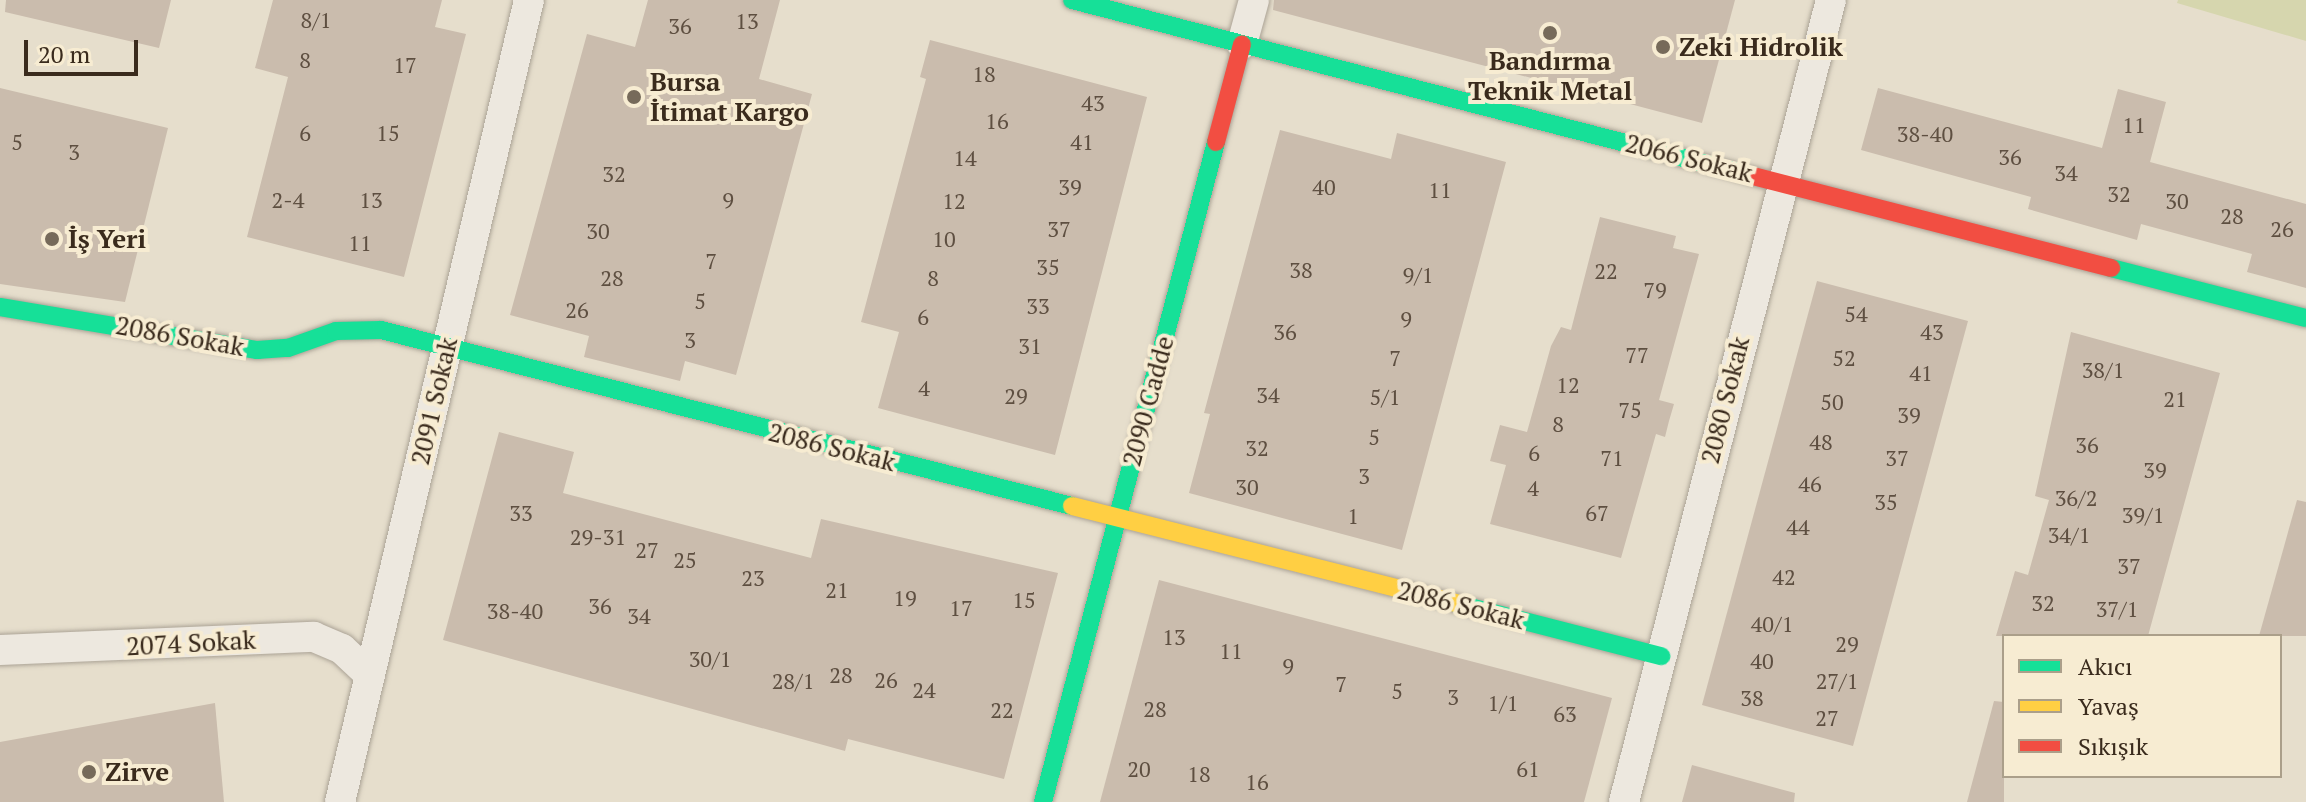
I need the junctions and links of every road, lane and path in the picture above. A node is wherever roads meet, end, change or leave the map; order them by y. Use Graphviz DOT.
graph roads {
  1 [pos="529,0"];
  2 [pos="1072,0"];
  3 [pos="1254,0"];
  4 [pos="1831,0"];
  5 [pos="1242,44"];
  6 [pos="1781,182"];
  7 [pos="0,307"];
  8 [pos="2306,318"];
  9 [pos="447,349"];
  10 [pos="1117,519"];
  11 [pos="0,650"];
  12 [pos="1661,656"];
  13 [pos="370,675"];
  14 [pos="340,802"];
  15 [pos="1043,802"];
  16 [pos="1624,802"];
  1 -- 9 [label="street, 2091 Sokak"];
  2 -- 5 [label="street, 2066 Sokak"];
  3 -- 5 [label="street, 2090 Cadde"];
  4 -- 6 [label="street, 2080 Sokak"];
  5 -- 6 [label="street, 2066 Sokak"];
  5 -- 10 [label="street, 2090 Cadde"];
  6 -- 8 [label="street, 2066 Sokak"];
  6 -- 12 [label="street, 2080 Sokak"];
  7 -- 9 [label="street, 2086 Sokak"];
  9 -- 10 [label="street, 2086 Sokak"];
  9 -- 13 [label="street, 2091 Sokak"];
  10 -- 12 [label="street, 2086 Sokak"];
  10 -- 15 [label="street, 2090 Cadde"];
  11 -- 13 [label="street, 2074 Sokak"];
  12 -- 16 [label="street, 2080 Sokak"];
  13 -- 14 [label="street, 2091 Sokak"];
}
